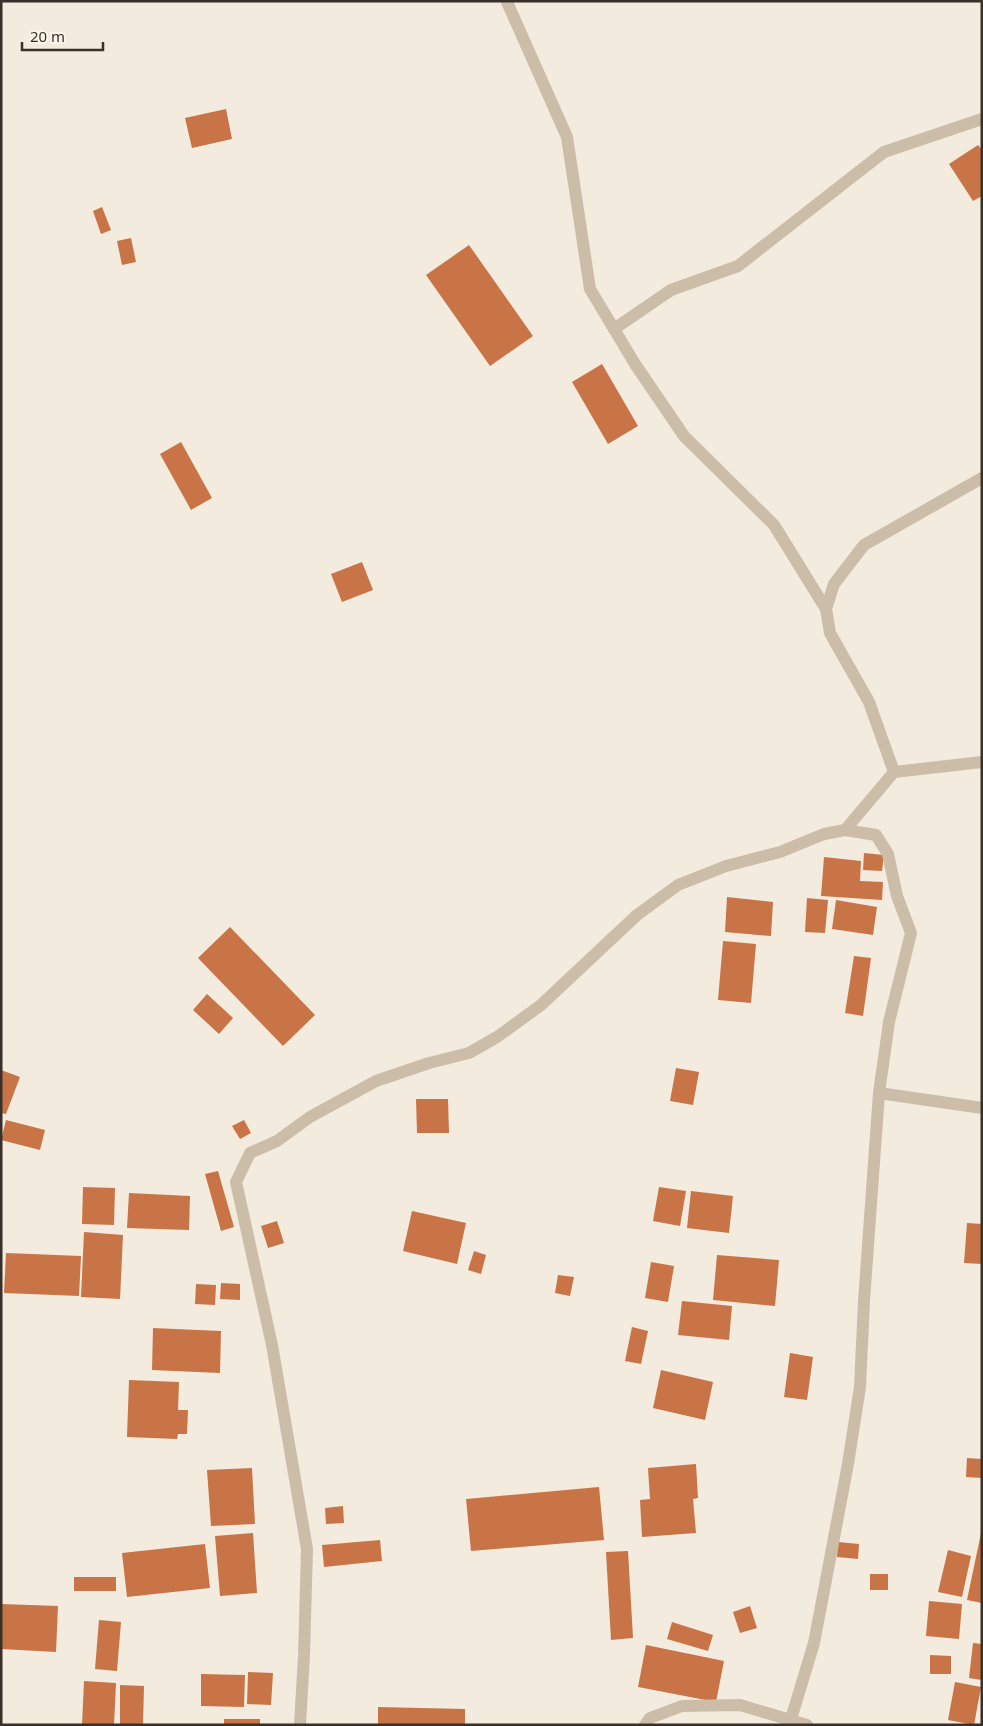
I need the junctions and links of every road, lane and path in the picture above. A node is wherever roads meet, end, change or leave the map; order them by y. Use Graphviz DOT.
graph roads {
  1 [pos="507,2"];
  2 [pos="982,119"];
  3 [pos="614,329"];
  4 [pos="982,478"];
  5 [pos="826,609"];
  6 [pos="982,762"];
  7 [pos="894,772"];
  8 [pos="845,830"];
  9 [pos="879,1093"];
  10 [pos="982,1108"];
  11 [pos="792,1720"];
  12 [pos="300,1725"];
  13 [pos="645,1725"];
  14 [pos="806,1725"];
  1 -- 3 [label="street"];
  2 -- 3 [label="street"];
  3 -- 5 [label="street"];
  4 -- 5 [label="street"];
  5 -- 7 [label="street"];
  6 -- 7 [label="street"];
  7 -- 8 [label="street"];
  8 -- 9 [label="street"];
  8 -- 12 [label="street"];
  9 -- 10 [label="street"];
  9 -- 11 [label="street"];
  11 -- 13 [label="street"];
  11 -- 14 [label="street"];
}
